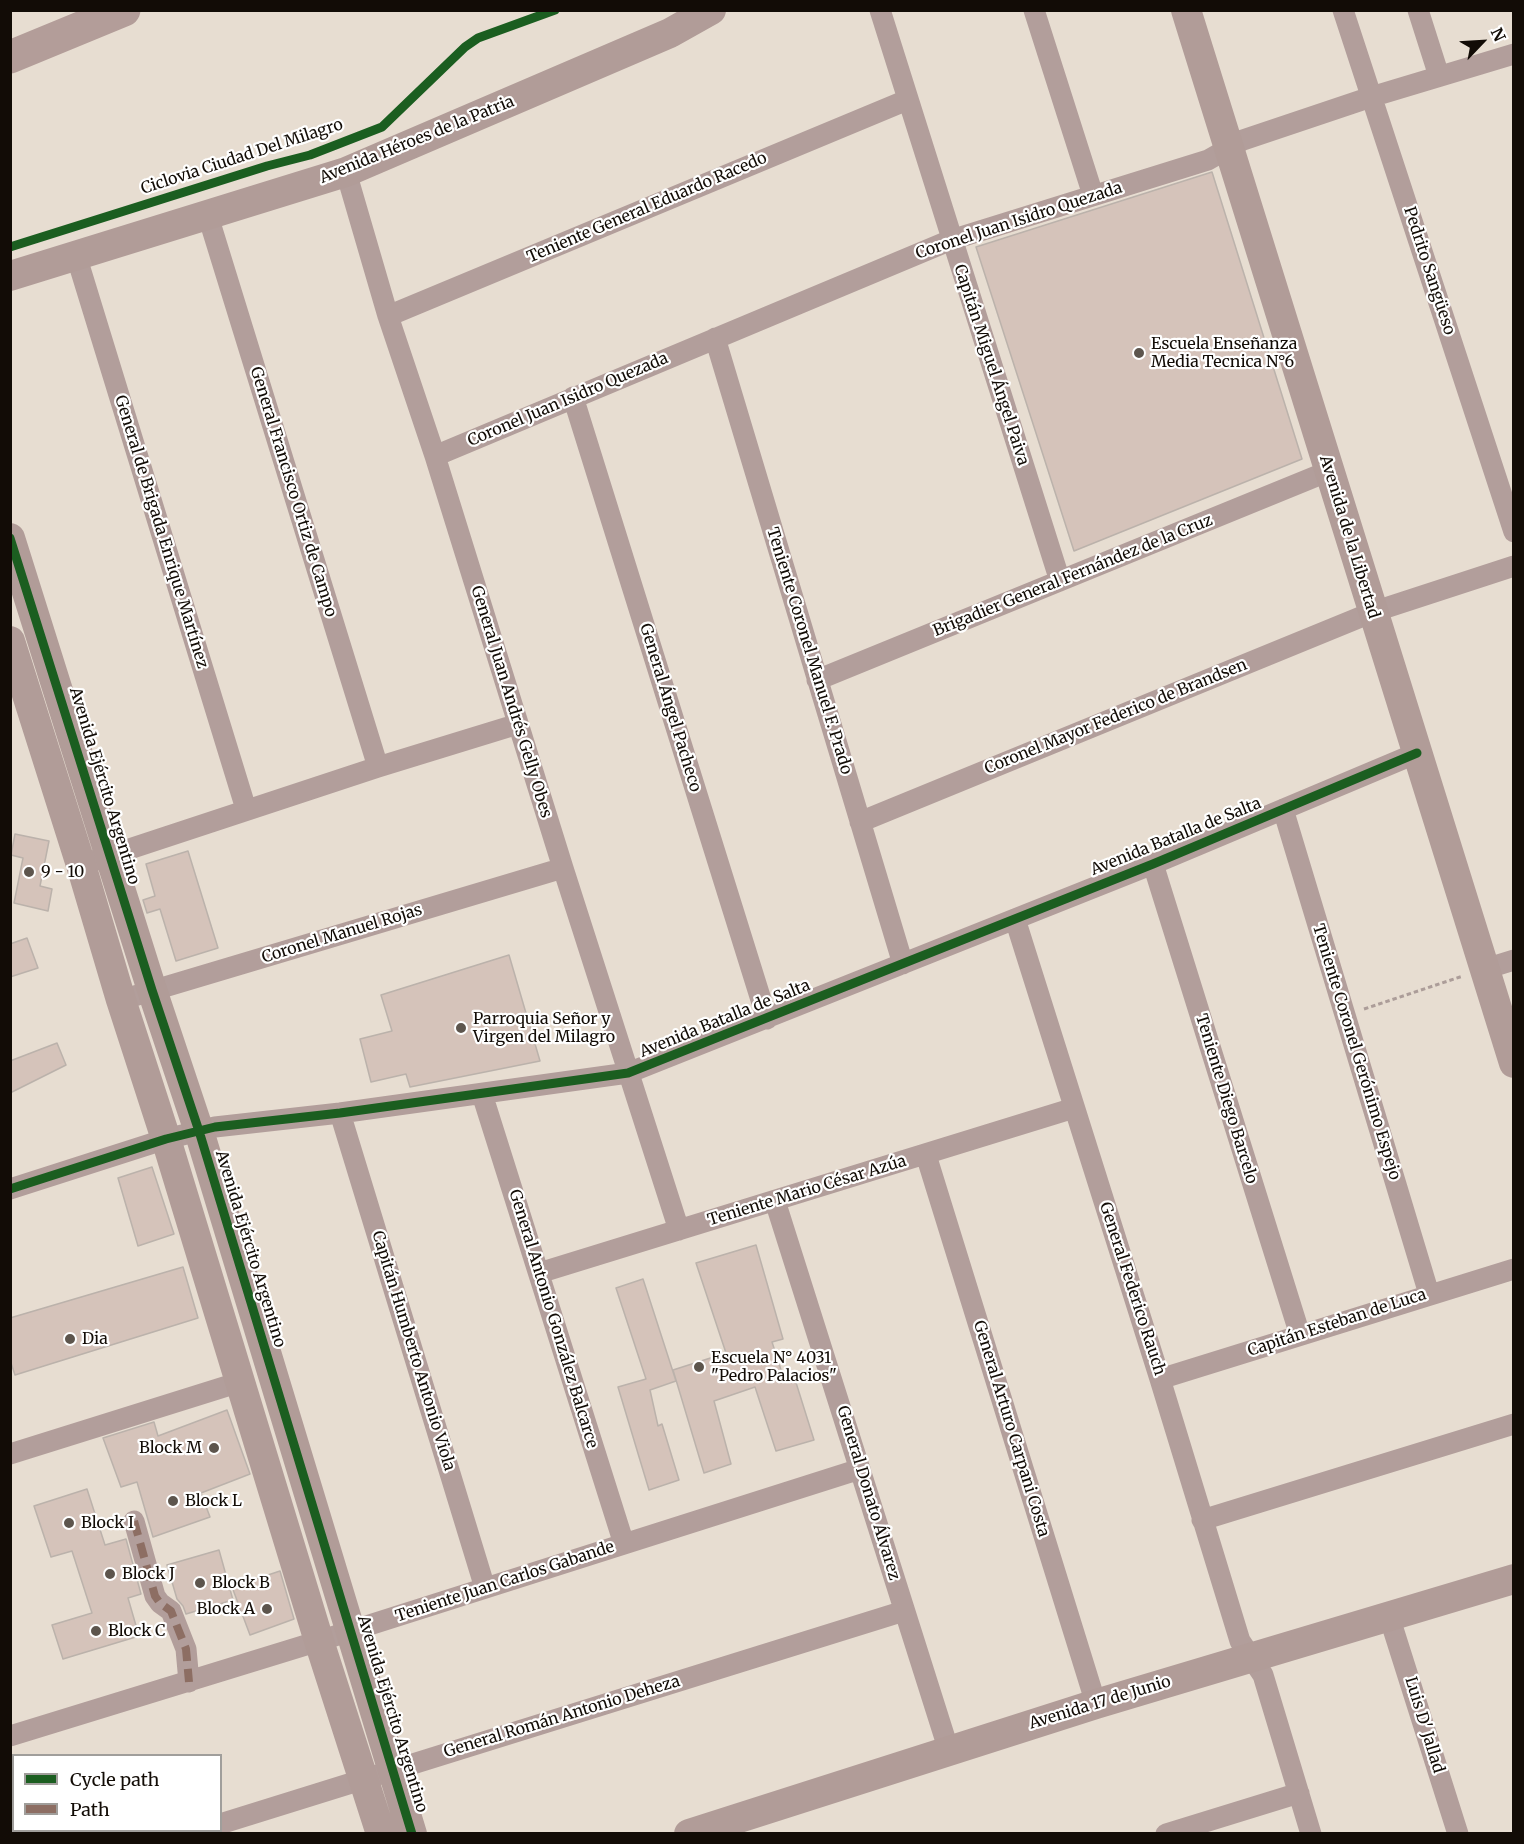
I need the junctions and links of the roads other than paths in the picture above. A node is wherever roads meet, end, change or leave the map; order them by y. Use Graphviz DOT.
graph roads {
  1 [pos="124,10"];
  2 [pos="711,10"];
  3 [pos="880,10"];
  4 [pos="1034,10"];
  5 [pos="1186,10"];
  6 [pos="1343,10"];
  7 [pos="1418,10"];
  8 [pos="1514,54"];
  9 [pos="10,57"];
  10 [pos="1439,76"];
  11 [pos="1371,97"];
  12 [pos="907,100"];
  13 [pos="1228,149"];
  14 [pos="346,172"];
  15 [pos="1092,195"];
  16 [pos="208,216"];
  17 [pos="951,240"];
  18 [pos="76,255"];
  19 [pos="10,276"];
  20 [pos="388,316"];
  21 [pos="716,338"];
  22 [pos="573,397"];
  23 [pos="435,456"];
  24 [pos="1329,471"];
  25 [pos="1509,500"];
  26 [pos="1514,532"];
  27 [pos="10,538"];
  28 [pos="1514,566"];
  29 [pos="1060,581"];
  30 [pos="1373,612"];
  31 [pos="10,641"];
  32 [pos="817,680"];
  33 [pos="518,724"];
  34 [pos="1417,753"];
  35 [pos="378,767"];
  36 [pos="246,809"];
  37 [pos="1283,809"];
  38 [pos="860,822"];
  39 [pos="109,855"];
  40 [pos="1153,864"];
  41 [pos="81,865"];
  42 [pos="562,868"];
  43 [pos="1015,919"];
  44 [pos="1514,960"];
  45 [pos="903,964"];
  46 [pos="1485,969"];
  47 [pos="152,990"];
  48 [pos="121,1000"];
  49 [pos="767,1019"];
  50 [pos="1514,1063"];
  51 [pos="628,1073"];
  52 [pos="482,1094"];
  53 [pos="1074,1108"];
  54 [pos="340,1113"];
  55 [pos="199,1131"];
  56 [pos="166,1139"];
  57 [pos="926,1155"];
  58 [pos="10,1189"];
  59 [pos="775,1201"];
  60 [pos="679,1230"];
  61 [pos="1514,1269"];
  62 [pos="539,1273"];
  63 [pos="1429,1294"];
  64 [pos="1300,1335"];
  65 [pos="1160,1379"];
  66 [pos="240,1382"];
  67 [pos="1514,1424"];
  68 [pos="10,1454"];
  69 [pos="860,1469"];
  70 [pos="1202,1520"];
  71 [pos="134,1521"];
  72 [pos="624,1544"];
  73 [pos="1514,1579"];
  74 [pos="485,1588"];
  75 [pos="904,1611"];
  76 [pos="1389,1616"];
  77 [pos="351,1631"];
  78 [pos="319,1641"];
  79 [pos="1250,1657"];
  80 [pos="189,1682"];
  81 [pos="1096,1704"];
  82 [pos="10,1736"];
  83 [pos="949,1751"];
  84 [pos="392,1770"];
  85 [pos="364,1778"];
  86 [pos="1299,1793"];
  87 [pos="222,1823"];
  88 [pos="755,1823"];
  89 [pos="381,1833"];
  90 [pos="412,1833"];
  91 [pos="689,1833"];
  92 [pos="1166,1833"];
  93 [pos="1311,1833"];
  94 [pos="1458,1833"];
  1 -- 9 [label="main road"];
  2 -- 14 [label="main road, Avenida Héroes de la Patria"];
  3 -- 12 [label="street, Capitán Miguel Ángel Paiva"];
  4 -- 15 [label="street"];
  5 -- 13 [label="main road, Avenida de la Libertad"];
  6 -- 11 [label="street, Pedrito Sangüeso"];
  7 -- 10 [label="street"];
  8 -- 10 [label="street, Coronel Juan Isidro Quezada"];
  10 -- 11 [label="street, Coronel Juan Isidro Quezada"];
  11 -- 13 [label="street, Coronel Juan Isidro Quezada"];
  11 -- 25 [label="street, Pedrito Sangüeso"];
  12 -- 17 [label="street, Capitán Miguel Ángel Paiva"];
  12 -- 20 [label="street, Teniente General Eduardo Racedo"];
  13 -- 15 [label="street, Coronel Juan Isidro Quezada"];
  13 -- 24 [label="main road, Avenida de la Libertad"];
  14 -- 16 [label="main road, Avenida Héroes de la Patria"];
  14 -- 20 [label="street, General Juan Andrés Gelly Obes"];
  15 -- 17 [label="street, Coronel Juan Isidro Quezada"];
  16 -- 18 [label="main road, Avenida Héroes de la Patria"];
  16 -- 35 [label="street, General Francisco Ortiz de Campo"];
  17 -- 21 [label="street, Coronel Juan Isidro Quezada"];
  17 -- 29 [label="street, Capitán Miguel Ángel Paiva"];
  18 -- 19 [label="main road, Avenida Héroes de la Patria"];
  18 -- 36 [label="street, General de Brigada Enrique Martínez"];
  20 -- 23 [label="street, General Juan Andrés Gelly Obes"];
  21 -- 22 [label="street, Coronel Juan Isidro Quezada"];
  21 -- 32 [label="street, Teniente Coronel Manuel F. Prado"];
  22 -- 23 [label="street, Coronel Juan Isidro Quezada"];
  22 -- 49 [label="street, General Ángel Pacheco"];
  23 -- 33 [label="street, General Juan Andrés Gelly Obes"];
  24 -- 29 [label="street, Brigadier General Fernández de la Cruz"];
  24 -- 30 [label="main road, Avenida de la Libertad"];
  25 -- 26 [label="street, Pedrito Sangüeso"];
  27 -- 39 [label="main road, Avenida Ejército Argentino"];
  28 -- 30 [label="street, Coronel Mayor Federico de Brandsen"];
  29 -- 32 [label="street, Brigadier General Fernández de la Cruz"];
  30 -- 34 [label="main road, Avenida de la Libertad"];
  30 -- 38 [label="street, Coronel Mayor Federico de Brandsen"];
  31 -- 41 [label="main road"];
  32 -- 38 [label="street, Teniente Coronel Manuel F. Prado"];
  33 -- 35 [label="street"];
  33 -- 42 [label="street, General Juan Andrés Gelly Obes"];
  34 -- 37 [label="street, Avenida Batalla de Salta"];
  34 -- 46 [label="main road, Avenida de la Libertad"];
  35 -- 36 [label="street"];
  36 -- 39 [label="street"];
  37 -- 40 [label="street, Avenida Batalla de Salta"];
  37 -- 63 [label="street, Teniente Coronel Gerónimo Espejo"];
  38 -- 45 [label="street, Teniente Coronel Manuel F. Prado"];
  39 -- 41 [label="street"];
  39 -- 47 [label="main road, Avenida Ejército Argentino"];
  40 -- 43 [label="street, Avenida Batalla de Salta"];
  40 -- 64 [label="street, Teniente Diego Barcelo"];
  41 -- 48 [label="main road"];
  42 -- 47 [label="street, Coronel Manuel Rojas"];
  42 -- 51 [label="street, General Juan Andrés Gelly Obes"];
  43 -- 45 [label="street, Avenida Batalla de Salta"];
  43 -- 53 [label="street, General Federico Rauch"];
  44 -- 46 [label="street"];
  45 -- 49 [label="street, Avenida Batalla de Salta"];
  46 -- 50 [label="main road, Avenida de la Libertad"];
  47 -- 48 [label="street, Coronel Manuel Rojas"];
  47 -- 55 [label="main road, Avenida Ejército Argentino"];
  48 -- 56 [label="main road"];
  49 -- 51 [label="street, Avenida Batalla de Salta"];
  51 -- 52 [label="street, Avenida Batalla de Salta"];
  51 -- 60 [label="street, General Juan Andrés Gelly Obes"];
  52 -- 54 [label="street, Avenida Batalla de Salta"];
  52 -- 62 [label="street, General Antonio González Balcarce"];
  53 -- 57 [label="street, Teniente Mario César Azúa"];
  53 -- 65 [label="street, General Federico Rauch"];
  54 -- 55 [label="street, Avenida Batalla de Salta"];
  54 -- 74 [label="street, Capitán Humberto Antonio Viola"];
  55 -- 56 [label="street, Avenida Batalla de Salta"];
  55 -- 77 [label="main road, Avenida Ejército Argentino"];
  56 -- 58 [label="street, Avenida Batalla de Salta"];
  56 -- 66 [label="main road"];
  57 -- 59 [label="street, Teniente Mario César Azúa"];
  57 -- 81 [label="street, General Arturo Carpani Costa"];
  59 -- 60 [label="street, Teniente Mario César Azúa"];
  59 -- 69 [label="street, General Donato Álvarez"];
  60 -- 62 [label="street, Teniente Mario César Azúa"];
  61 -- 63 [label="street, Capitán Esteban de Luca"];
  62 -- 72 [label="street, General Antonio González Balcarce"];
  63 -- 64 [label="street, Capitán Esteban de Luca"];
  64 -- 65 [label="street, Capitán Esteban de Luca"];
  65 -- 70 [label="street, General Federico Rauch"];
  66 -- 68 [label="street"];
  66 -- 78 [label="main road"];
  67 -- 70 [label="street"];
  69 -- 72 [label="street, Teniente Juan Carlos Gabande"];
  69 -- 75 [label="street, General Donato Álvarez"];
  70 -- 79 [label="street, General Federico Rauch"];
  71 -- 80 [label="street"];
  72 -- 74 [label="street, Teniente Juan Carlos Gabande"];
  73 -- 76 [label="main road, Avenida 17 de Junio"];
  74 -- 77 [label="street, Teniente Juan Carlos Gabande"];
  75 -- 83 [label="street, General Donato Álvarez"];
  75 -- 84 [label="street, General Román Antonio Deheza"];
  76 -- 79 [label="main road, Avenida 17 de Junio"];
  76 -- 94 [label="street, Luis D' Jallad"];
  77 -- 78 [label="street, Teniente Juan Carlos Gabande"];
  77 -- 84 [label="main road, Avenida Ejército Argentino"];
  78 -- 80 [label="street, Teniente Juan Carlos Gabande"];
  78 -- 85 [label="main road"];
  79 -- 81 [label="main road, Avenida 17 de Junio"];
  79 -- 86 [label="street, General Federico Rauch"];
  80 -- 82 [label="street, Teniente Juan Carlos Gabande"];
  81 -- 83 [label="main road, Avenida 17 de Junio"];
  83 -- 88 [label="main road, Avenida 17 de Junio"];
  84 -- 85 [label="street, General Román Antonio Deheza"];
  84 -- 90 [label="main road, Avenida Ejército Argentino"];
  85 -- 87 [label="street, General Román Antonio Deheza"];
  85 -- 89 [label="main road"];
  86 -- 92 [label="street"];
  86 -- 93 [label="street, General Federico Rauch"];
  88 -- 91 [label="main road, Avenida 17 de Junio"];
}
